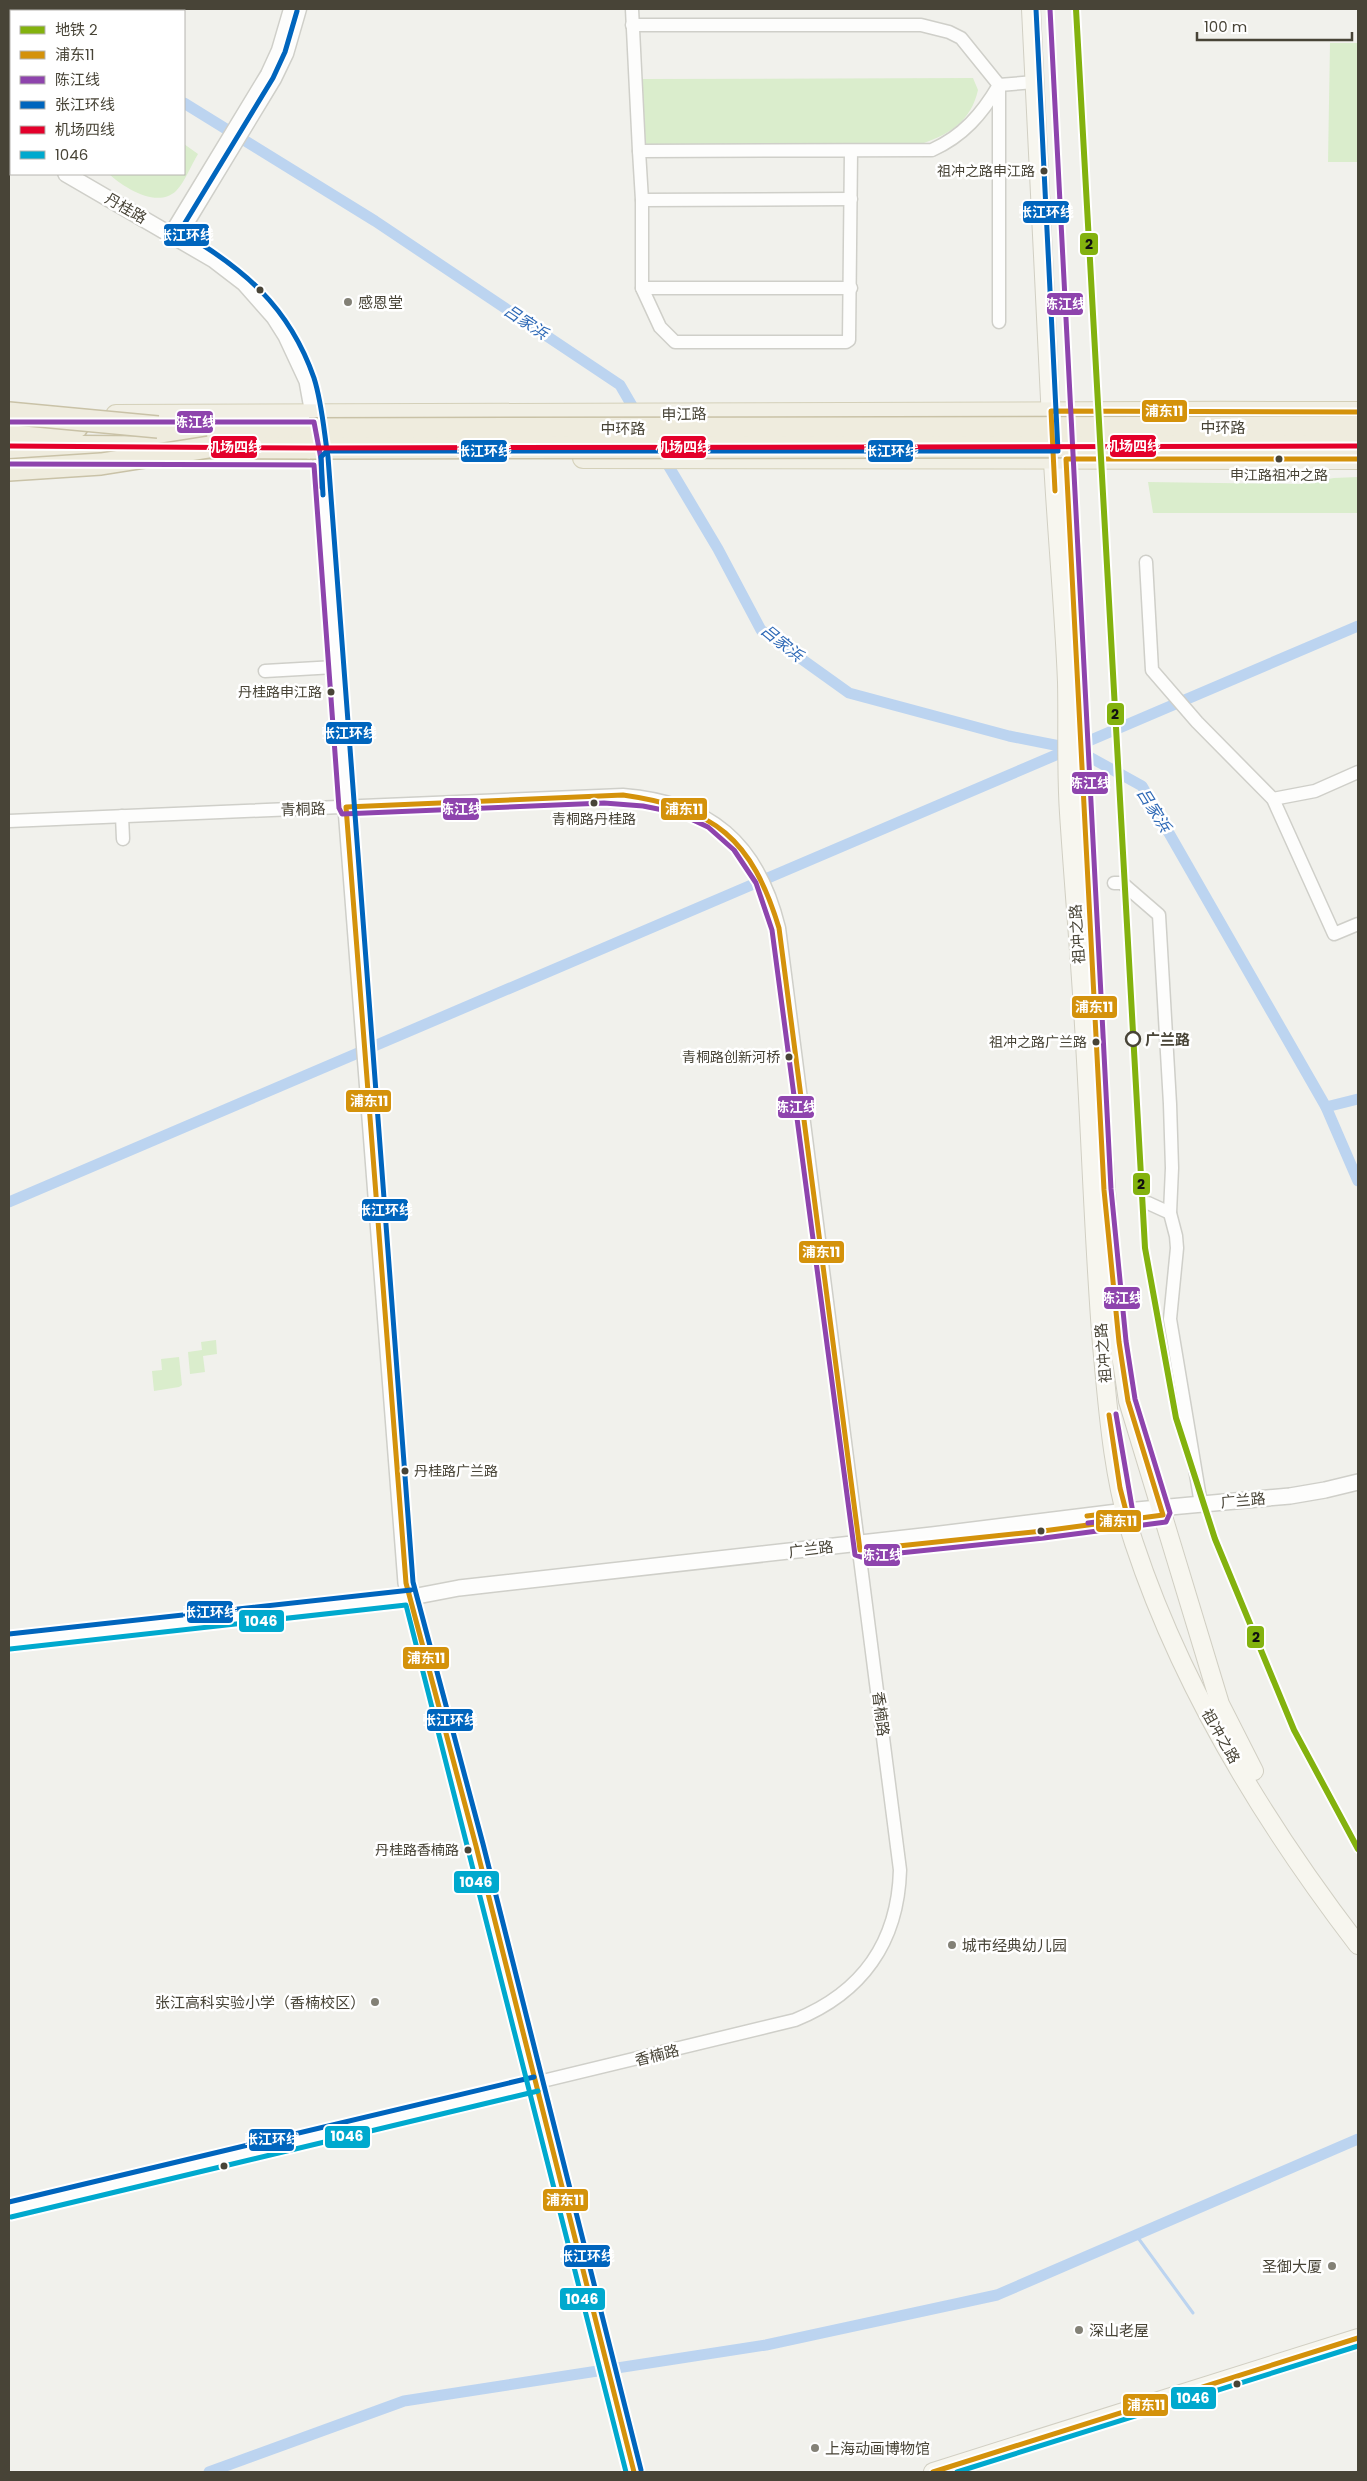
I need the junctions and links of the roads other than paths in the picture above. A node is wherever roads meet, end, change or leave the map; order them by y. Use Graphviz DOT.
graph roads {
  1 [pos="290,9"];
  2 [pos="300,9"];
  3 [pos="632,9"];
  4 [pos="1031,9"];
  5 [pos="1042,9"];
  6 [pos="632,25"];
  7 [pos="1035,82"];
  8 [pos="999,85"];
  9 [pos="257,100"];
  10 [pos="639,151"];
  11 [pos="852,151"];
  12 [pos="68,175"];
  13 [pos="80,175"];
  14 [pos="851,199"];
  15 [pos="642,200"];
  16 [pos="175,234"];
  17 [pos="642,288"];
  18 [pos="851,288"];
  19 [pos="999,322"];
  20 [pos="1057,411"];
  21 [pos="1358,412"];
  22 [pos="9,414"];
  23 [pos="317,415"];
  24 [pos="158,427"];
  25 [pos="1358,427"];
  26 [pos="9,428"];
  27 [pos="9,446"];
  28 [pos="1358,446"];
  29 [pos="209,447"];
  30 [pos="320,455"];
  31 [pos="9,457"];
  32 [pos="1059,459"];
  33 [pos="1358,459"];
  34 [pos="9,470"];
  35 [pos="1146,562"];
  36 [pos="336,667"];
  37 [pos="265,671"];
  38 [pos="1358,772"];
  39 [pos="1273,799"];
  40 [pos="350,806"];
  41 [pos="1076,807"];
  42 [pos="122,816"];
  43 [pos="9,821"];
  44 [pos="123,839"];
  45 [pos="1114,884"];
  46 [pos="1358,924"];
  47 [pos="1148,1203"];
  48 [pos="1170,1212"];
  49 [pos="1358,1482"];
  50 [pos="1358,1488"];
  51 [pos="1200,1504"];
  52 [pos="1162,1512"];
  53 [pos="1126,1516"];
  54 [pos="859,1547"];
  55 [pos="412,1597"];
  56 [pos="9,1642"];
  57 [pos="1358,1927"];
  58 [pos="1358,1945"];
  59 [pos="536,2084"];
  60 [pos="9,2210"];
  61 [pos="1358,2338"];
  62 [pos="1358,2350"];
  63 [pos="634,2472"];
  64 [pos="933,2472"];
  65 [pos="969,2472"];
  1 -- 9 [label="street"];
  2 -- 9 [label="street"];
  3 -- 6 [label="street"];
  4 -- 7 [label="main road, 祖冲之路"];
  5 -- 20 [label="main road, 祖冲之路"];
  6 -- 8 [label="street"];
  6 -- 10 [label="street"];
  7 -- 8 [label="street"];
  7 -- 20 [label="main road, 祖冲之路"];
  8 -- 11 [label="street"];
  8 -- 19 [label="street"];
  9 -- 16 [label="street"];
  10 -- 11 [label="street"];
  10 -- 15 [label="street"];
  11 -- 14 [label="street"];
  12 -- 16 [label="street, 丹桂路"];
  13 -- 16 [label="street, 丹桂路"];
  14 -- 15 [label="street"];
  14 -- 18 [label="street"];
  15 -- 17 [label="street"];
  16 -- 23 [label="street, 丹桂路"];
  17 -- 18 [label="street"];
  17 -- 18 [label="street"];
  20 -- 21 [label="main road, 申江路"];
  20 -- 23 [label="main road, 申江路"];
  20 -- 32 [label="main road, 祖冲之路"];
  22 -- 23 [label="main road, 申江路"];
  22 -- 24 [label="highway, bridge"];
  23 -- 30 [label="street, 丹桂路"];
  24 -- 25 [label="highway, 中环路, bridge"];
  24 -- 26 [label="highway, 中环路, bridge"];
  27 -- 29 [label="highway, 中环路, bridge"];
  28 -- 30 [label="highway, 中环路, bridge"];
  29 -- 30 [label="highway, 中环路"];
  29 -- 34 [label="highway, bridge"];
  30 -- 31 [label="main road"];
  30 -- 32 [label="main road"];
  30 -- 36 [label="street, 丹桂路"];
  30 -- 40 [label="street, 丹桂路"];
  32 -- 33 [label="main road"];
  32 -- 41 [label="main road, 祖冲之路"];
  35 -- 39 [label="street"];
  36 -- 37 [label="street"];
  36 -- 40 [label="street, 丹桂路"];
  38 -- 39 [label="street"];
  39 -- 46 [label="street"];
  40 -- 42 [label="street, 青桐路"];
  40 -- 54 [label="street, 青桐路"];
  40 -- 55 [label="street, 丹桂路"];
  41 -- 52 [label="main road, 祖冲之路"];
  41 -- 53 [label="main road, 祖冲之路"];
  42 -- 43 [label="street, 青桐路"];
  42 -- 44 [label="street"];
  45 -- 48 [label="street"];
  47 -- 48 [label="street"];
  48 -- 51 [label="street"];
  49 -- 51 [label="street, 广兰路"];
  50 -- 52 [label="street, 广兰路"];
  51 -- 52 [label="street, 广兰路"];
  52 -- 53 [label="street, 广兰路"];
  52 -- 57 [label="main road, 祖冲之路"];
  53 -- 54 [label="street, 广兰路"];
  53 -- 58 [label="main road, 祖冲之路"];
  54 -- 55 [label="street, 广兰路"];
  54 -- 59 [label="street, 香楠路"];
  55 -- 56 [label="street, 广兰路"];
  55 -- 59 [label="street, 丹桂路"];
  59 -- 60 [label="street, 香楠路"];
  59 -- 63 [label="street, 丹桂路"];
  61 -- 64 [label="main road"];
  62 -- 65 [label="main road"];
}
